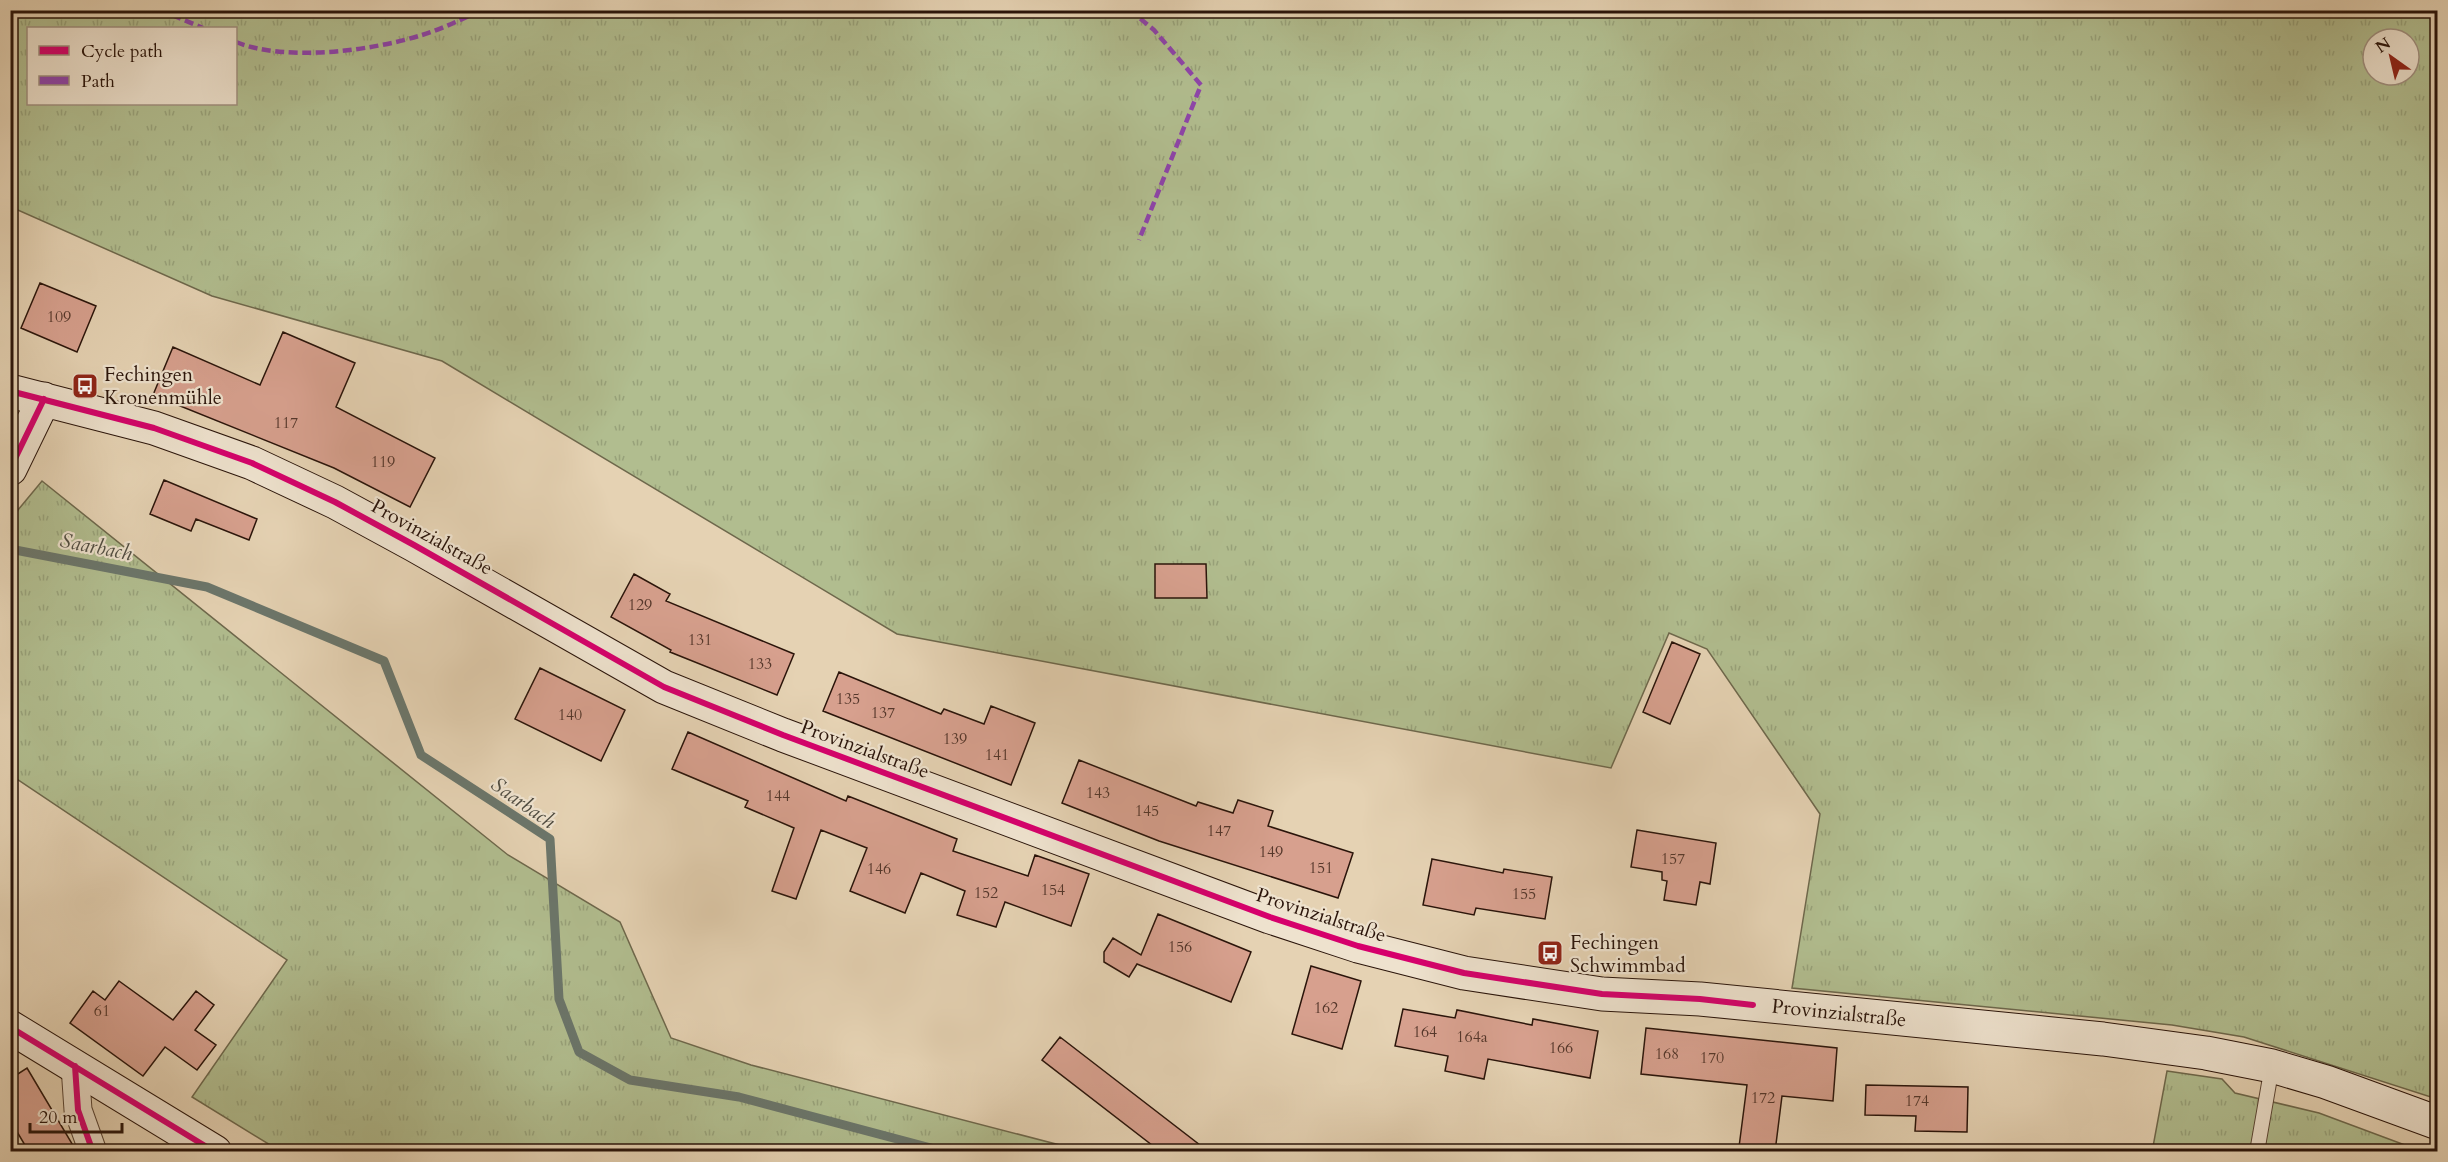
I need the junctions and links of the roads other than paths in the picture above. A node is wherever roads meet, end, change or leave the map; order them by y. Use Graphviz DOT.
graph roads {
  1 [pos="10,391"];
  2 [pos="44,399"];
  3 [pos="10,469"];
  4 [pos="10,1027"];
  5 [pos="75,1066"];
  6 [pos="2272,1066"];
  7 [pos="2438,1123"];
  8 [pos="93,1152"];
  9 [pos="215,1152"];
  10 [pos="2257,1152"];
  1 -- 2 [label="main road, Provinzialstraße"];
  2 -- 3 [label="main road"];
  2 -- 6 [label="main road, Provinzialstraße"];
  4 -- 5 [label="main road"];
  5 -- 8 [label="street"];
  5 -- 9 [label="main road"];
  6 -- 7 [label="main road, Provinzialstraße"];
  6 -- 10 [label="lane"];
}
